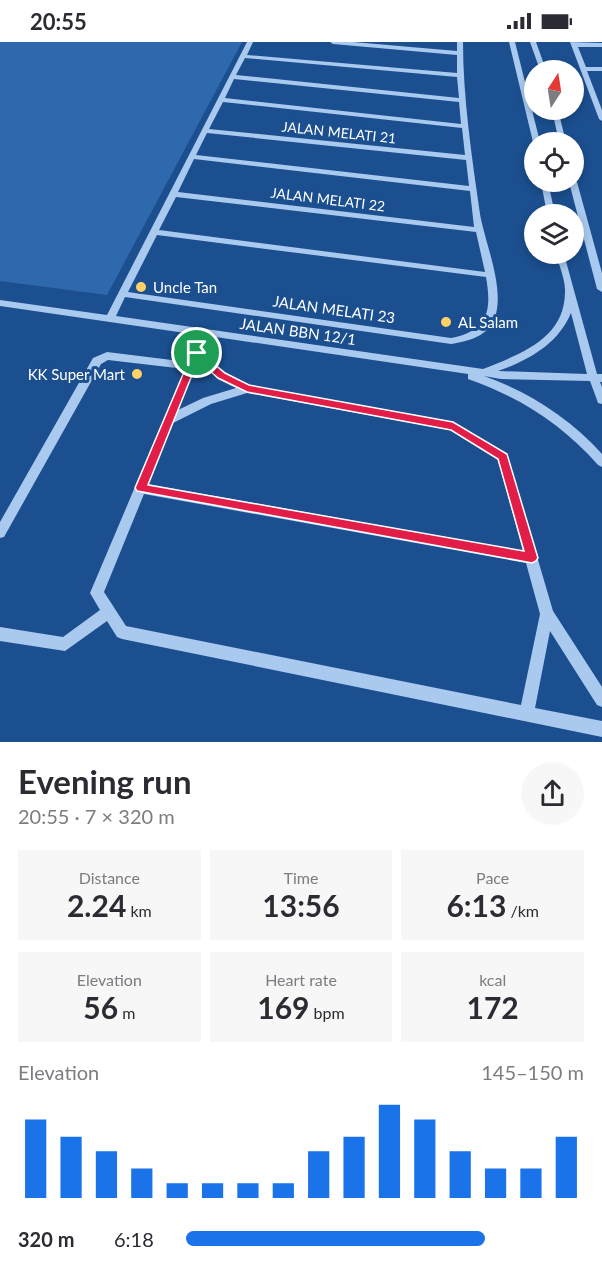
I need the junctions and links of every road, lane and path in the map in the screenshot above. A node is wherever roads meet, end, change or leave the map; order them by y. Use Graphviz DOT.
graph roads {
  1 [pos="250,42"];
  2 [pos="333,42"];
  3 [pos="460,42"];
  4 [pos="512,42"];
  5 [pos="533,42"];
  6 [pos="574,43"];
  7 [pos="602,45"];
  8 [pos="460,53"];
  9 [pos="243,56"];
  10 [pos="539,60"];
  11 [pos="580,60"];
  12 [pos="584,69"];
  13 [pos="602,69"];
  14 [pos="584,72"];
  15 [pos="461,75"];
  16 [pos="233,77"];
  17 [pos="593,94"];
  18 [pos="602,94"];
  19 [pos="221,100"];
  20 [pos="463,100"];
  21 [pos="602,119"];
  22 [pos="465,126"];
  23 [pos="205,131"];
  24 [pos="534,132"];
  25 [pos="192,157"];
  26 [pos="469,158"];
  27 [pos="474,189"];
  28 [pos="576,192"];
  29 [pos="174,194"];
  30 [pos="479,230"];
  31 [pos="155,232"];
  32 [pos="563,264"];
  33 [pos="490,275"];
  34 [pos="602,289"];
  35 [pos="570,290"];
  36 [pos="122,294"];
  37 [pos="0,303"];
  38 [pos="110,319"];
  39 [pos="205,333"];
  40 [pos="197,353"];
  41 [pos="192,366"];
  42 [pos="443,366"];
  43 [pos="484,372"];
  44 [pos="598,377"];
  45 [pos="247,389"];
  46 [pos="602,400"];
  47 [pos="169,420"];
  48 [pos="602,462"];
  49 [pos="141,488"];
  50 [pos="0,533"];
  51 [pos="532,558"];
  52 [pos="109,612"];
  53 [pos="548,614"];
  54 [pos="0,634"];
  55 [pos="602,700"];
  56 [pos="527,714"];
  57 [pos="602,729"];
  1 -- 9 [label="street"];
  2 -- 8 [label="street"];
  3 -- 8 [label="street, JALAN MELATI 23"];
  4 -- 24 [label="street"];
  5 -- 10 [label="street"];
  6 -- 7 [label="street"];
  6 -- 11 [label="street"];
  8 -- 15 [label="street, JALAN MELATI 23"];
  9 -- 15 [label="street"];
  9 -- 16 [label="street"];
  12 -- 13 [label="street"];
  14 -- 17 [label="street"];
  15 -- 20 [label="street, JALAN MELATI 23"];
  16 -- 19 [label="street"];
  16 -- 20 [label="street"];
  17 -- 18 [label="street"];
  17 -- 21 [label="street"];
  19 -- 22 [label="street"];
  19 -- 23 [label="street"];
  20 -- 22 [label="street, JALAN MELATI 23"];
  22 -- 26 [label="street, JALAN MELATI 23"];
  23 -- 25 [label="street"];
  23 -- 26 [label="street, JALAN MELATI 21"];
  25 -- 27 [label="street"];
  25 -- 29 [label="street"];
  26 -- 27 [label="street, JALAN MELATI 23"];
  27 -- 30 [label="street, JALAN MELATI 23"];
  28 -- 34 [label="street"];
  29 -- 30 [label="street, JALAN MELATI 22"];
  29 -- 31 [label="street"];
  30 -- 33 [label="street, JALAN MELATI 23"];
  31 -- 33 [label="street"];
  31 -- 36 [label="street"];
  32 -- 35 [label="street"];
  33 -- 36 [label="street, JALAN MELATI 23"];
  35 -- 43 [label="street"];
  35 -- 44 [label="street"];
  36 -- 38 [label="street"];
  37 -- 38 [label="street, JALAN BBN 12/1"];
  38 -- 39 [label="street, JALAN BBN 12/1"];
  39 -- 40 [label="street"];
  39 -- 42 [label="street, JALAN BBN 12/1"];
  40 -- 41 [label="street"];
  40 -- 45 [label="street"];
  41 -- 47 [label="street"];
  41 -- 50 [label="street"];
  42 -- 43 [label="street, JALAN BBN 12/1"];
  42 -- 48 [label="street"];
  43 -- 44 [label="street, JALAN BBN 12/1"];
  44 -- 46 [label="street"];
  45 -- 47 [label="street"];
  45 -- 51 [label="street"];
  47 -- 49 [label="street"];
  49 -- 51 [label="street"];
  49 -- 52 [label="street"];
  51 -- 53 [label="street"];
  52 -- 54 [label="street"];
  52 -- 56 [label="street"];
  53 -- 55 [label="street"];
  53 -- 56 [label="street"];
  56 -- 57 [label="street"];
}
